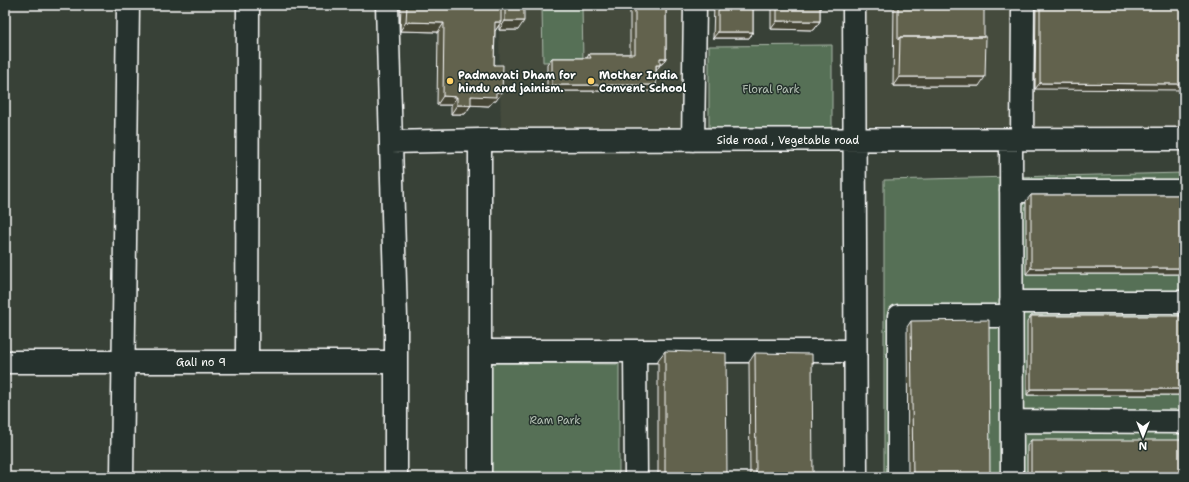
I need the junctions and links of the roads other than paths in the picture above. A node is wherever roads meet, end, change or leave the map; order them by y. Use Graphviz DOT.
graph roads {
  1 [pos="128,5"];
  2 [pos="248,5"];
  3 [pos="387,5"];
  4 [pos="695,5"];
  5 [pos="854,5"];
  6 [pos="1023,5"];
  7 [pos="1016,139"];
  8 [pos="1184,139"];
  9 [pos="480,140"];
  10 [pos="693,140"];
  11 [pos="855,140"];
  12 [pos="391,142"];
  13 [pos="1011,191"];
  14 [pos="1184,191"];
  15 [pos="1184,302"];
  16 [pos="1011,309"];
  17 [pos="480,351"];
  18 [pos="635,351"];
  19 [pos="856,351"];
  20 [pos="5,362"];
  21 [pos="123,362"];
  22 [pos="246,362"];
  23 [pos="396,362"];
  24 [pos="1012,421"];
  25 [pos="1184,422"];
  26 [pos="122,477"];
  27 [pos="396,477"];
  28 [pos="480,477"];
  29 [pos="636,477"];
  30 [pos="856,477"];
  31 [pos="899,477"];
  32 [pos="1012,477"];
  1 -- 21 [label="street"];
  2 -- 22 [label="street"];
  3 -- 12 [label="street"];
  4 -- 10 [label="street"];
  5 -- 11 [label="street"];
  6 -- 7 [label="street"];
  7 -- 8 [label="street, Side road , Vegetable road"];
  7 -- 11 [label="street, Side road , Vegetable road"];
  7 -- 13 [label="street"];
  9 -- 10 [label="street, Side road , Vegetable road"];
  9 -- 12 [label="street, Side road , Vegetable road"];
  9 -- 17 [label="street"];
  10 -- 11 [label="street, Side road , Vegetable road"];
  11 -- 19 [label="street"];
  12 -- 23 [label="street"];
  13 -- 14 [label="street"];
  13 -- 16 [label="street"];
  15 -- 16 [label="street"];
  16 -- 24 [label="street"];
  16 -- 31 [label="street"];
  17 -- 18 [label="street"];
  17 -- 28 [label="street"];
  18 -- 19 [label="street"];
  18 -- 29 [label="street"];
  19 -- 30 [label="street"];
  20 -- 21 [label="street, Gali no 9"];
  21 -- 22 [label="street, Gali no 9"];
  21 -- 26 [label="street"];
  22 -- 23 [label="street, Gali no 9"];
  23 -- 27 [label="street"];
  24 -- 25 [label="street"];
  24 -- 32 [label="street"];
}
